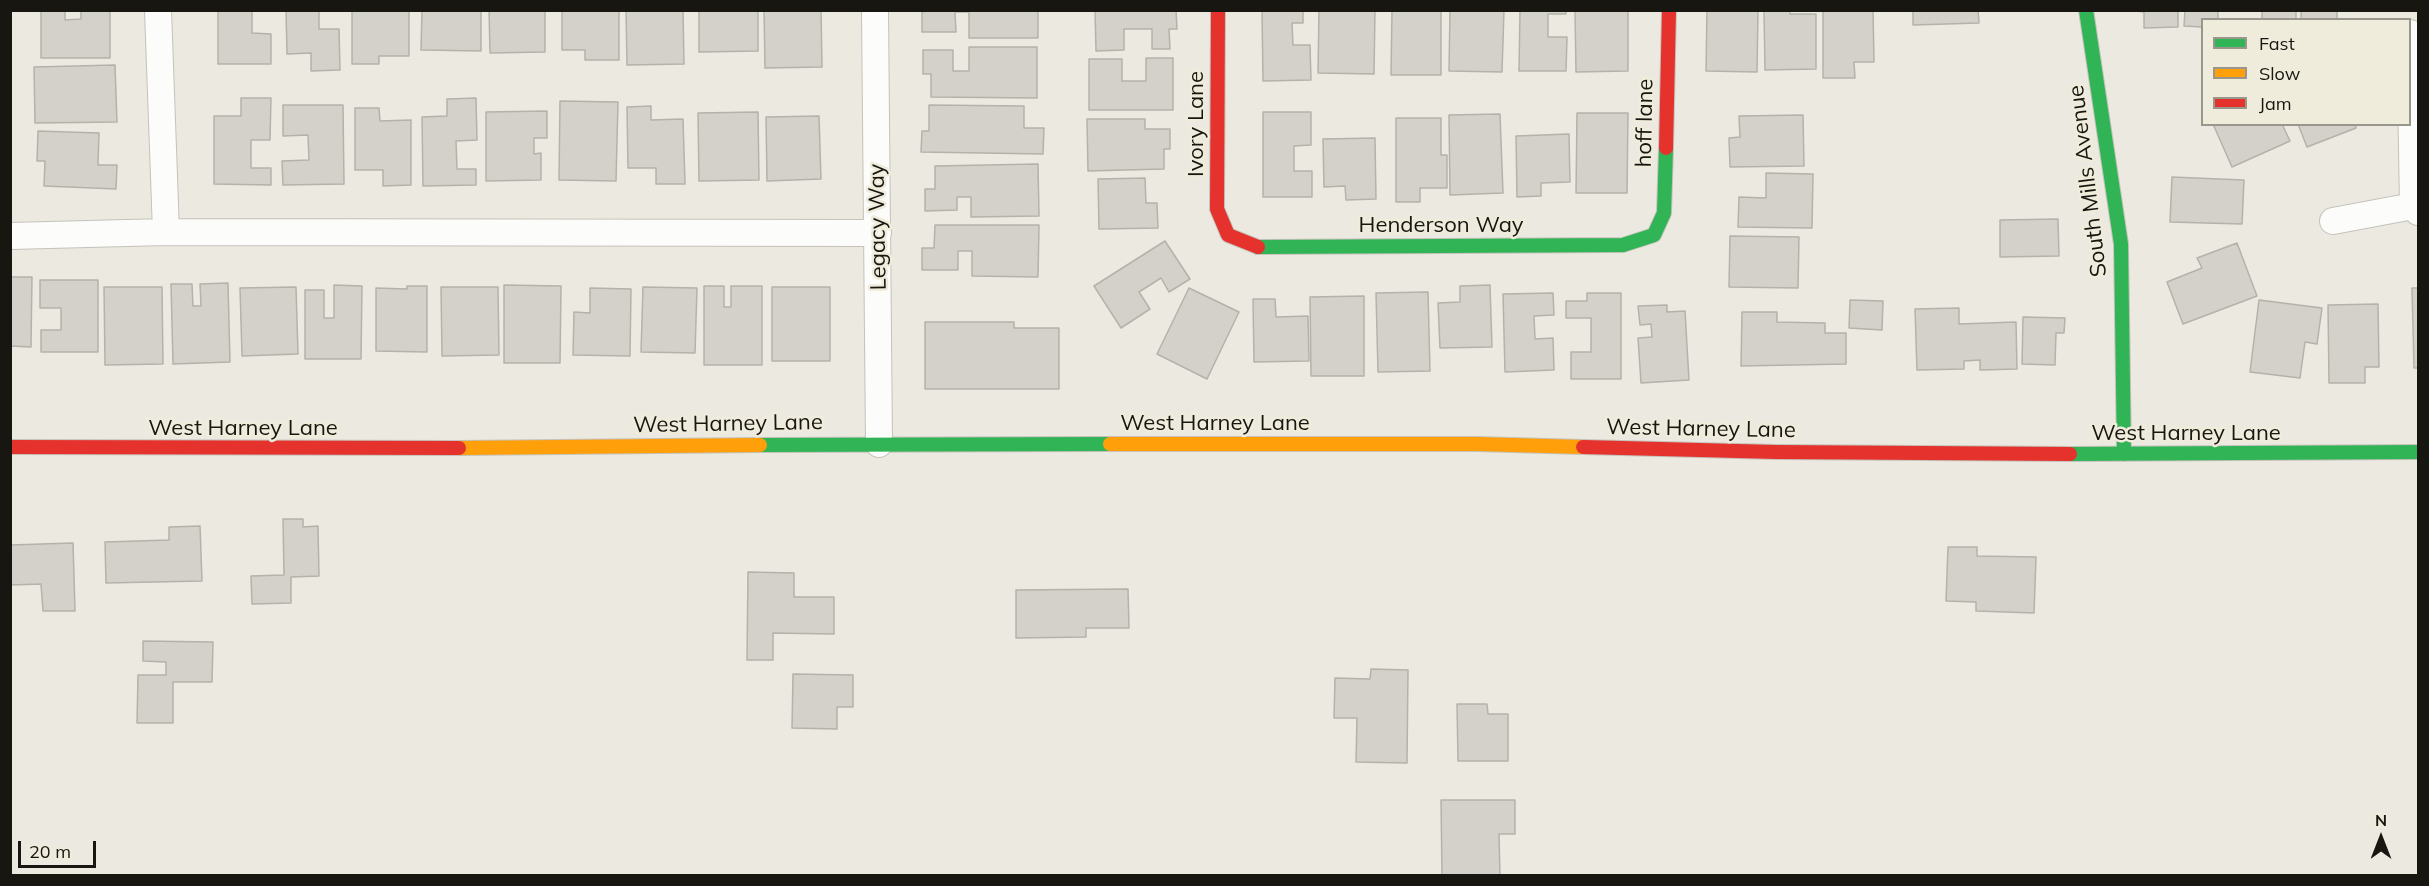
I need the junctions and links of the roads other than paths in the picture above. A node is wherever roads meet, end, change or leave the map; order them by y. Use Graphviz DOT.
graph roads {
  1 [pos="158,10"];
  2 [pos="875,10"];
  3 [pos="1218,10"];
  4 [pos="1669,10"];
  5 [pos="2086,10"];
  6 [pos="2411,83"];
  7 [pos="2416,209"];
  8 [pos="2333,221"];
  9 [pos="166,232"];
  10 [pos="878,233"];
  11 [pos="1228,235"];
  12 [pos="1654,235"];
  13 [pos="10,236"];
  14 [pos="879,444"];
  15 [pos="10,447"];
  16 [pos="2418,452"];
  17 [pos="2124,454"];
  1 -- 9 [label="street"];
  2 -- 10 [label="street, Legacy Way"];
  3 -- 11 [label="main road, Ivory Lane"];
  4 -- 12 [label="main road, hoff lane"];
  5 -- 17 [label="main road, South Mills Avenue"];
  6 -- 7 [label="street"];
  7 -- 8 [label="street"];
  9 -- 10 [label="street"];
  9 -- 13 [label="street"];
  10 -- 14 [label="street, Legacy Way"];
  11 -- 12 [label="main road, Henderson Way"];
  14 -- 15 [label="main road, West Harney Lane"];
  14 -- 17 [label="main road, West Harney Lane"];
  16 -- 17 [label="main road, West Harney Lane"];
}
